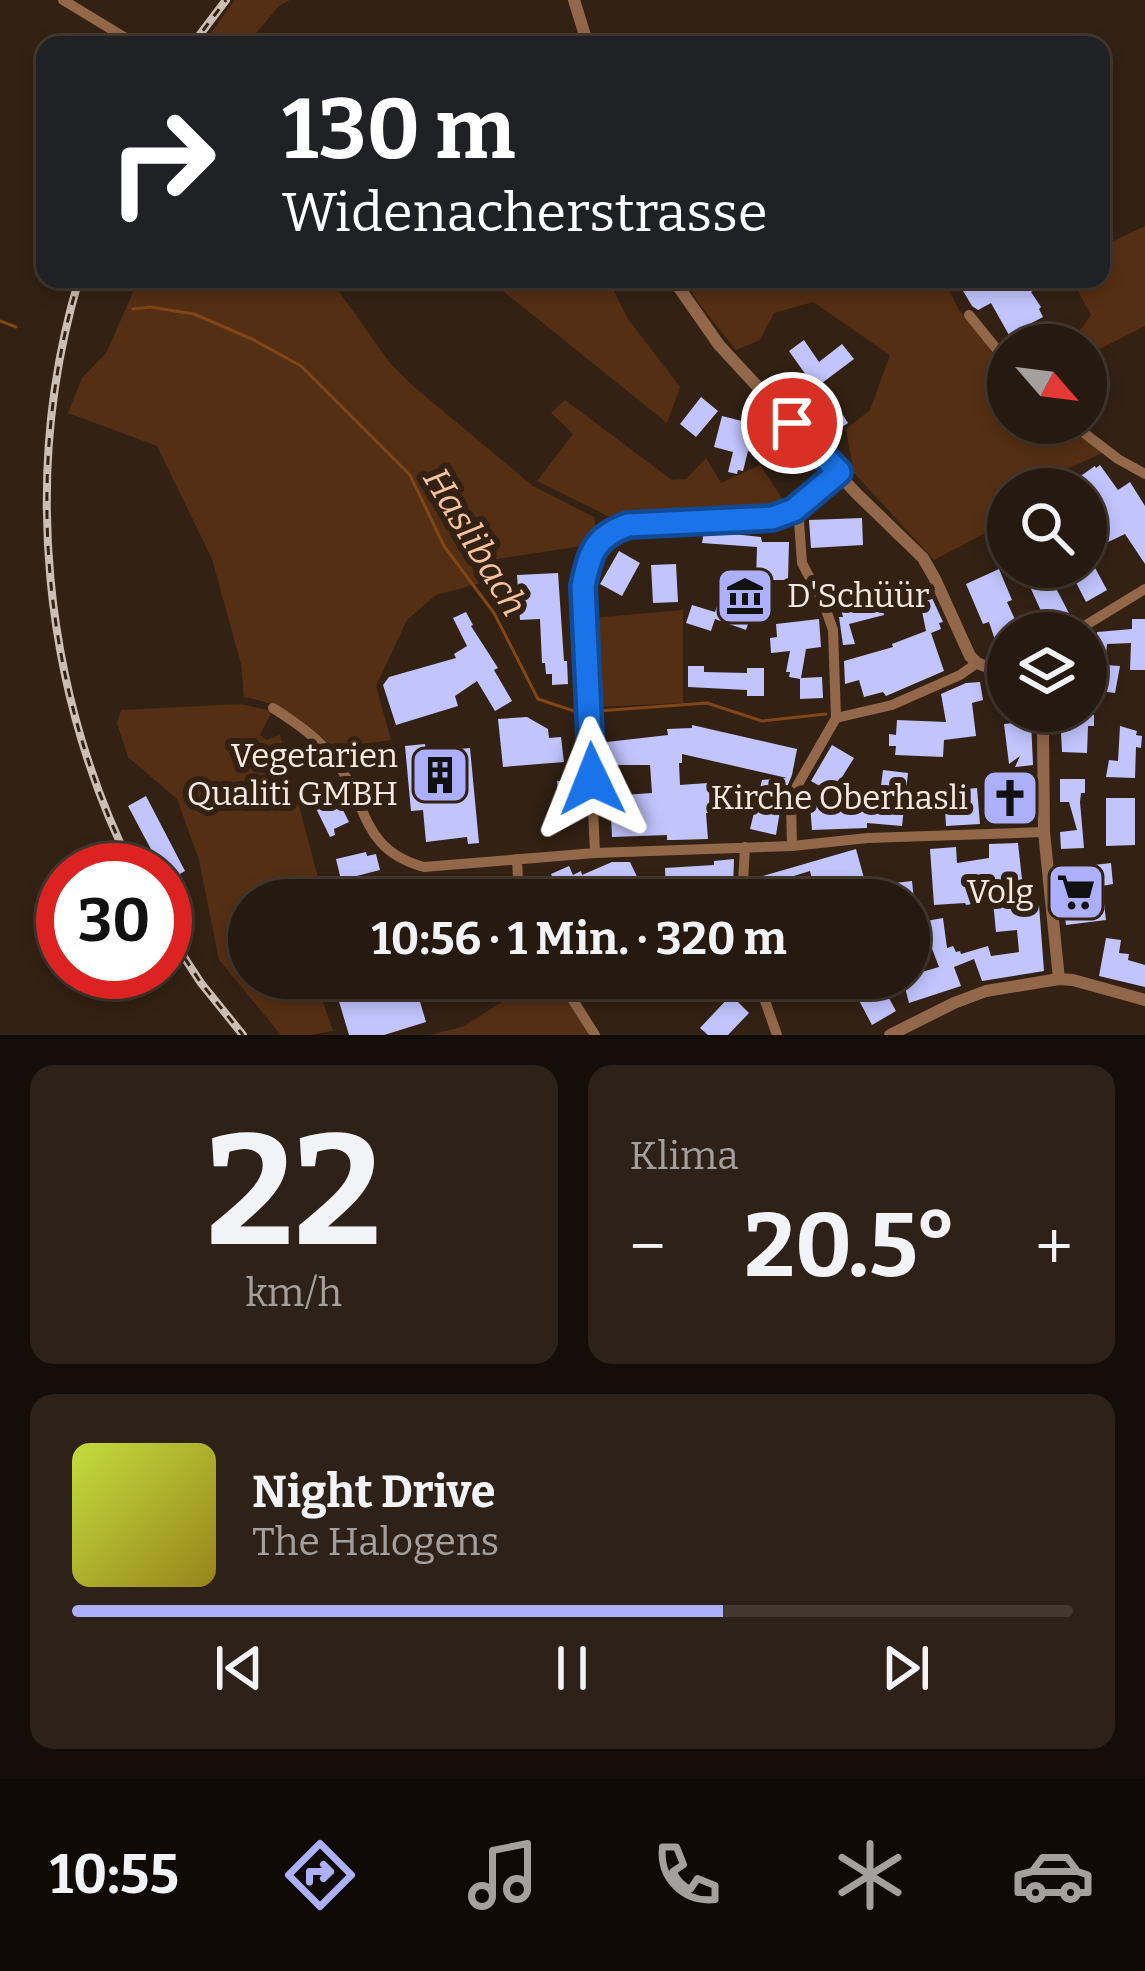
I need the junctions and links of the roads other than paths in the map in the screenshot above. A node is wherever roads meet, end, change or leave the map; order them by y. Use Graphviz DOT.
graph roads {
  1 [pos="63,0"];
  2 [pos="574,0"];
  3 [pos="122,36"];
  4 [pos="585,36"];
  5 [pos="679,288"];
  6 [pos="969,315"];
  7 [pos="987,337"];
  8 [pos="1098,444"];
  9 [pos="839,472"];
  10 [pos="1145,474"];
  11 [pos="794,510"];
  12 [pos="1145,589"];
  13 [pos="1107,612"];
  14 [pos="977,663"];
  15 [pos="987,667"];
  16 [pos="273,708"];
  17 [pos="836,718"];
  18 [pos="1041,732"];
  19 [pos="1044,832"];
  20 [pos="792,846"];
  21 [pos="745,848"];
  22 [pos="596,853"];
  23 [pos="517,859"];
  24 [pos="518,879"];
  25 [pos="743,879"];
  26 [pos="1059,980"];
  27 [pos="573,999"];
  28 [pos="765,999"];
  29 [pos="1145,1000"];
  30 [pos="595,1035"];
  31 [pos="778,1035"];
  32 [pos="890,1035"];
  1 -- 3 [label="street"];
  2 -- 4 [label="street"];
  5 -- 9 [label="street"];
  6 -- 7 [label="street"];
  8 -- 10 [label="street"];
  9 -- 11 [label="street"];
  9 -- 14 [label="street"];
  11 -- 17 [label="street"];
  11 -- 22 [label="street"];
  12 -- 13 [label="street"];
  14 -- 15 [label="street"];
  14 -- 17 [label="street"];
  16 -- 23 [label="street"];
  17 -- 20 [label="street"];
  18 -- 19 [label="street"];
  19 -- 20 [label="street"];
  19 -- 26 [label="street"];
  20 -- 21 [label="street"];
  21 -- 22 [label="street"];
  21 -- 25 [label="street"];
  22 -- 23 [label="street"];
  23 -- 24 [label="street"];
  26 -- 29 [label="street"];
  26 -- 32 [label="street"];
  27 -- 30 [label="street"];
  28 -- 31 [label="street"];
}
